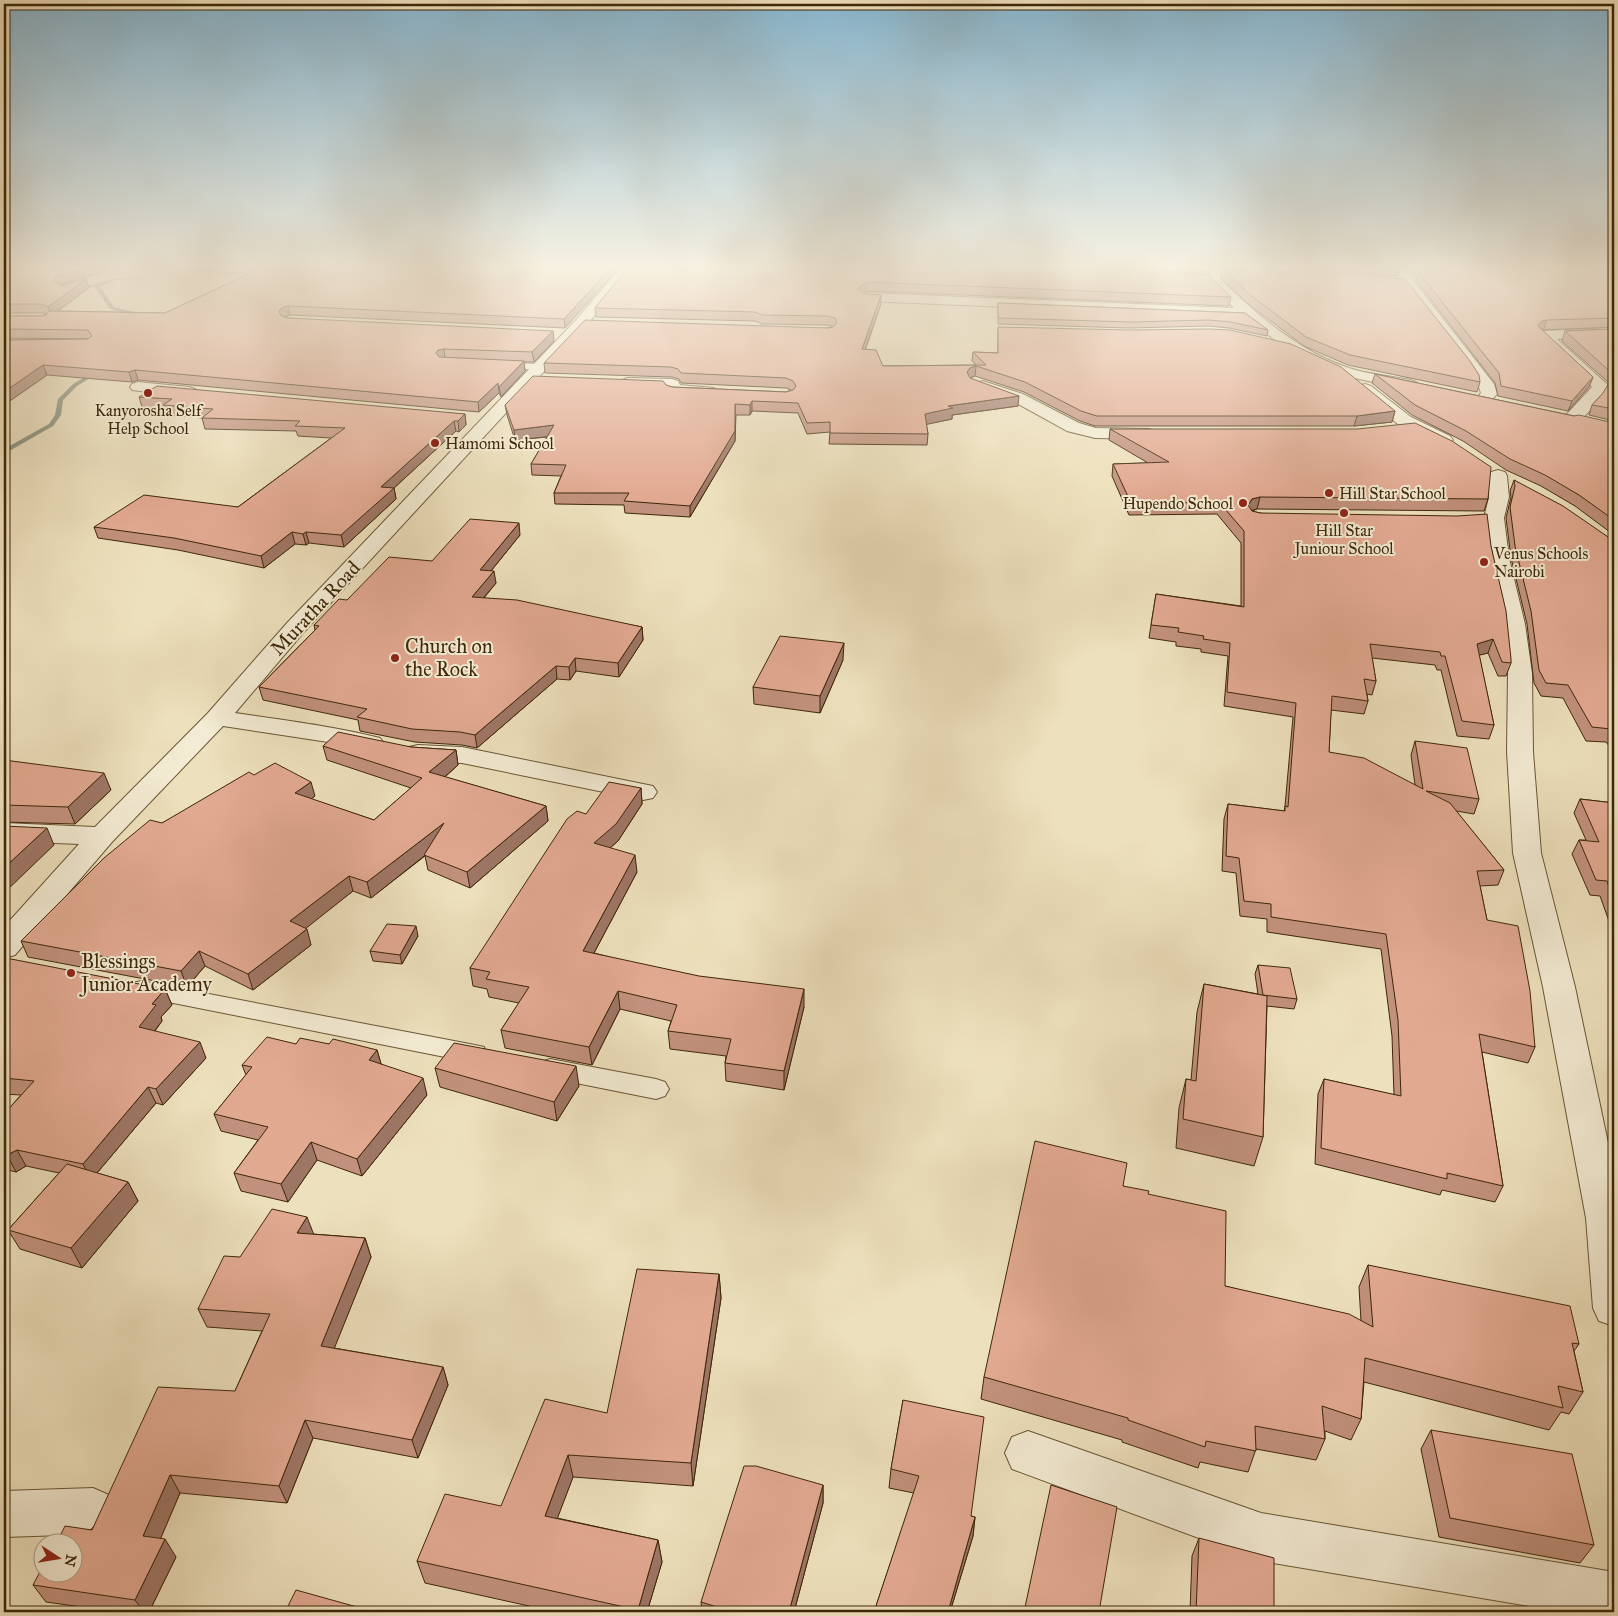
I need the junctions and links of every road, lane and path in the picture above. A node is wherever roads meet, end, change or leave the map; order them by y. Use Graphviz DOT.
graph roads {
  1 [pos="561,345"];
  2 [pos="1278,345"];
  3 [pos="1292,345"];
  4 [pos="1458,345"];
  5 [pos="1556,345"];
  6 [pos="1298,350"];
  7 [pos="482,364"];
  8 [pos="1342,371"];
  9 [pos="537,375"];
  10 [pos="614,382"];
  11 [pos="976,383"];
  12 [pos="138,387"];
  13 [pos="1425,388"];
  14 [pos="720,392"];
  15 [pos="206,394"];
  16 [pos="1464,396"];
  17 [pos="1483,400"];
  18 [pos="1501,404"];
  19 [pos="1554,416"];
  20 [pos="1571,420"];
  21 [pos="1588,423"];
  22 [pos="1416,426"];
  23 [pos="1389,429"];
  24 [pos="1169,433"];
  25 [pos="1456,447"];
  26 [pos="1499,476"];
  27 [pos="217,718"];
  28 [pos="643,792"];
  29 [pos="4,832"];
  30 [pos="102,836"];
  31 [pos="7,958"];
  32 [pos="120,985"];
  33 [pos="500,1059"];
  34 [pos="529,1065"];
  35 [pos="656,1090"];
  36 [pos="1614,1308"];
  37 [pos="1028,1453"];
  38 [pos="92,1511"];
  39 [pos="4,1514"];
  40 [pos="1614,1596"];
  1 -- 9 [label="street, Muratha Road"];
  2 -- 6 [label="street"];
  3 -- 6 [label="street"];
  4 -- 17 [label="street"];
  5 -- 20 [label="street"];
  6 -- 8 [label="street"];
  7 -- 9 [label="lane"];
  8 -- 13 [label="street"];
  8 -- 22 [label="street"];
  9 -- 27 [label="street, Muratha Road"];
  10 -- 14 [label="street"];
  11 -- 24 [label="street"];
  12 -- 15 [label="street"];
  16 -- 17 [label="street"];
  17 -- 18 [label="street"];
  19 -- 20 [label="street"];
  20 -- 21 [label="street"];
  22 -- 23 [label="street"];
  22 -- 25 [label="street"];
  26 -- 36 [label="street"];
  27 -- 28 [label="street"];
  27 -- 30 [label="street, Muratha Road"];
  29 -- 30 [label="street"];
  30 -- 31 [label="street, Muratha Road"];
  32 -- 33 [label="lane"];
  34 -- 35 [label="lane"];
  37 -- 40 [label="street"];
  38 -- 39 [label="street"];
}
